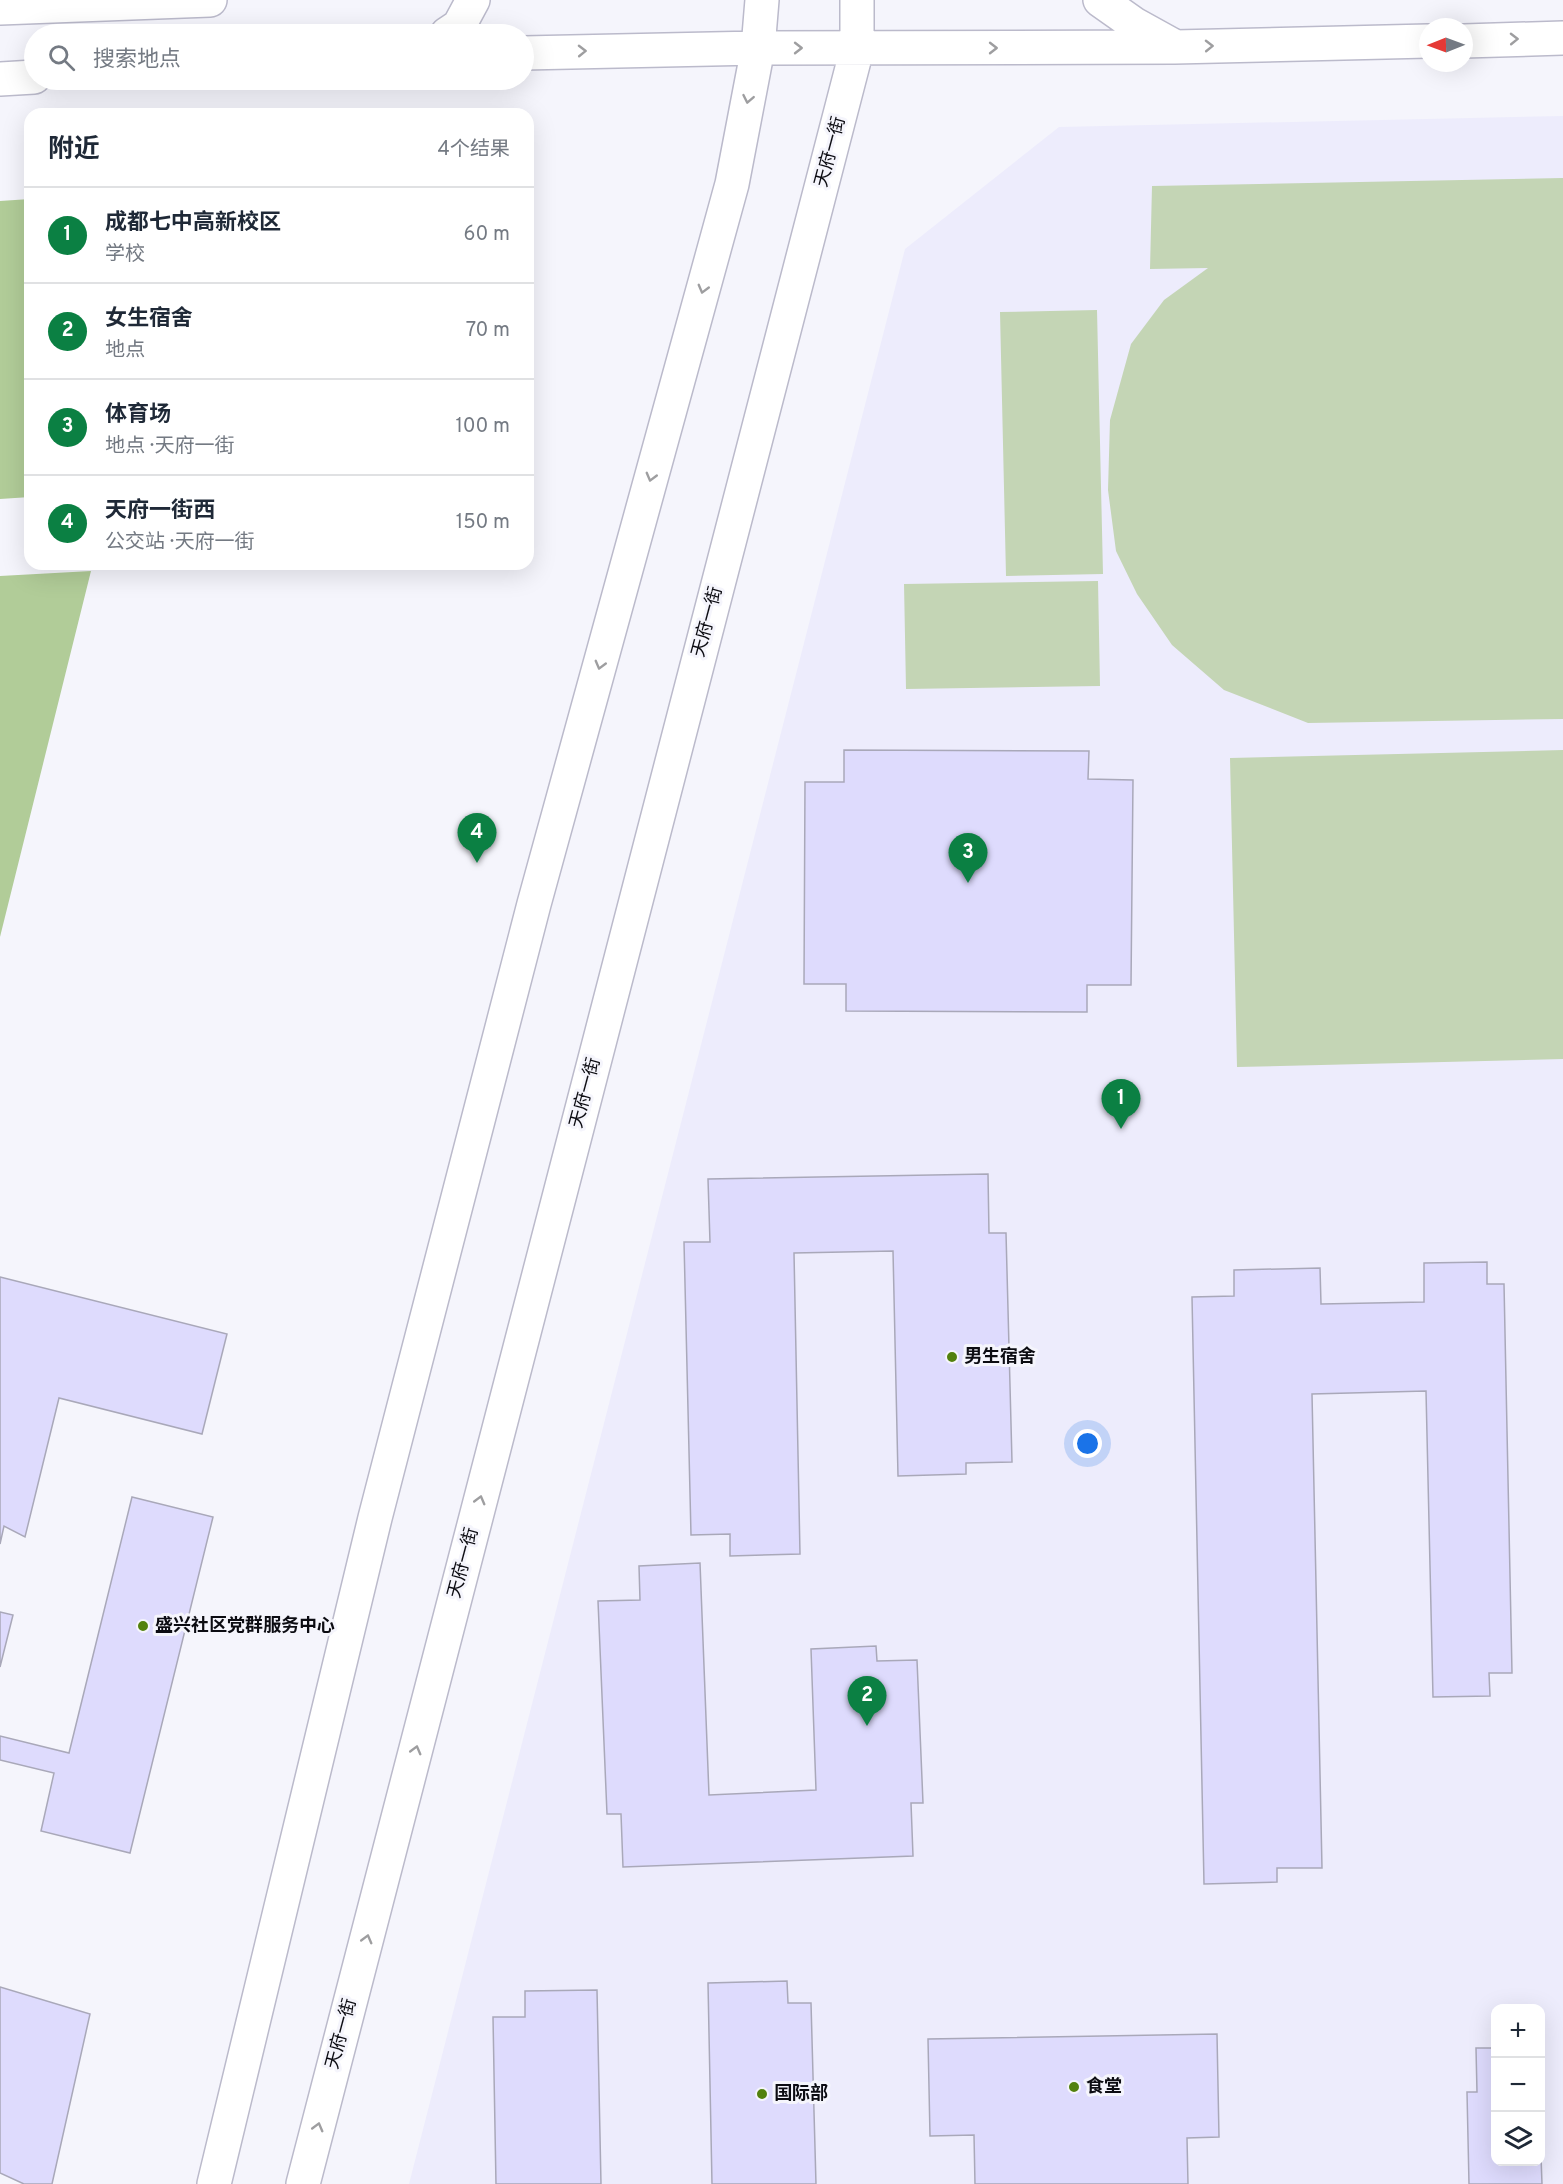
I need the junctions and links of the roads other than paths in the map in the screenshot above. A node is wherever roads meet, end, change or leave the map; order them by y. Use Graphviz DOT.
graph roads {
  1 [pos="210,0"];
  2 [pos="473,0"];
  3 [pos="762,0"];
  4 [pos="857,0"];
  5 [pos="1100,0"];
  6 [pos="0,8"];
  7 [pos="460,24"];
  8 [pos="1563,38"];
  9 [pos="1473,40"];
  10 [pos="1419,41"];
  11 [pos="1175,47"];
  12 [pos="758,48"];
  13 [pos="857,49"];
  14 [pos="534,53"];
  15 [pos="24,78"];
  16 [pos="0,79"];
  17 [pos="214,2184"];
  18 [pos="303,2184"];
  1 -- 6 [label="main road"];
  2 -- 7 [label="main road"];
  3 -- 12 [label="main road"];
  4 -- 13 [label="main road, 天府一街"];
  5 -- 11 [label="main road"];
  9 -- 8 [label="main road, one-way"];
  11 -- 10 [label="main road, one-way"];
  13 -- 11 [label="main road, one-way"];
  12 -- 13 [label="main road, one-way"];
  14 -- 12 [label="main road, one-way"];
  12 -- 17 [label="main road, one-way"];
  18 -- 13 [label="main road, 天府一街, one-way"];
  15 -- 16 [label="main road"];
}
